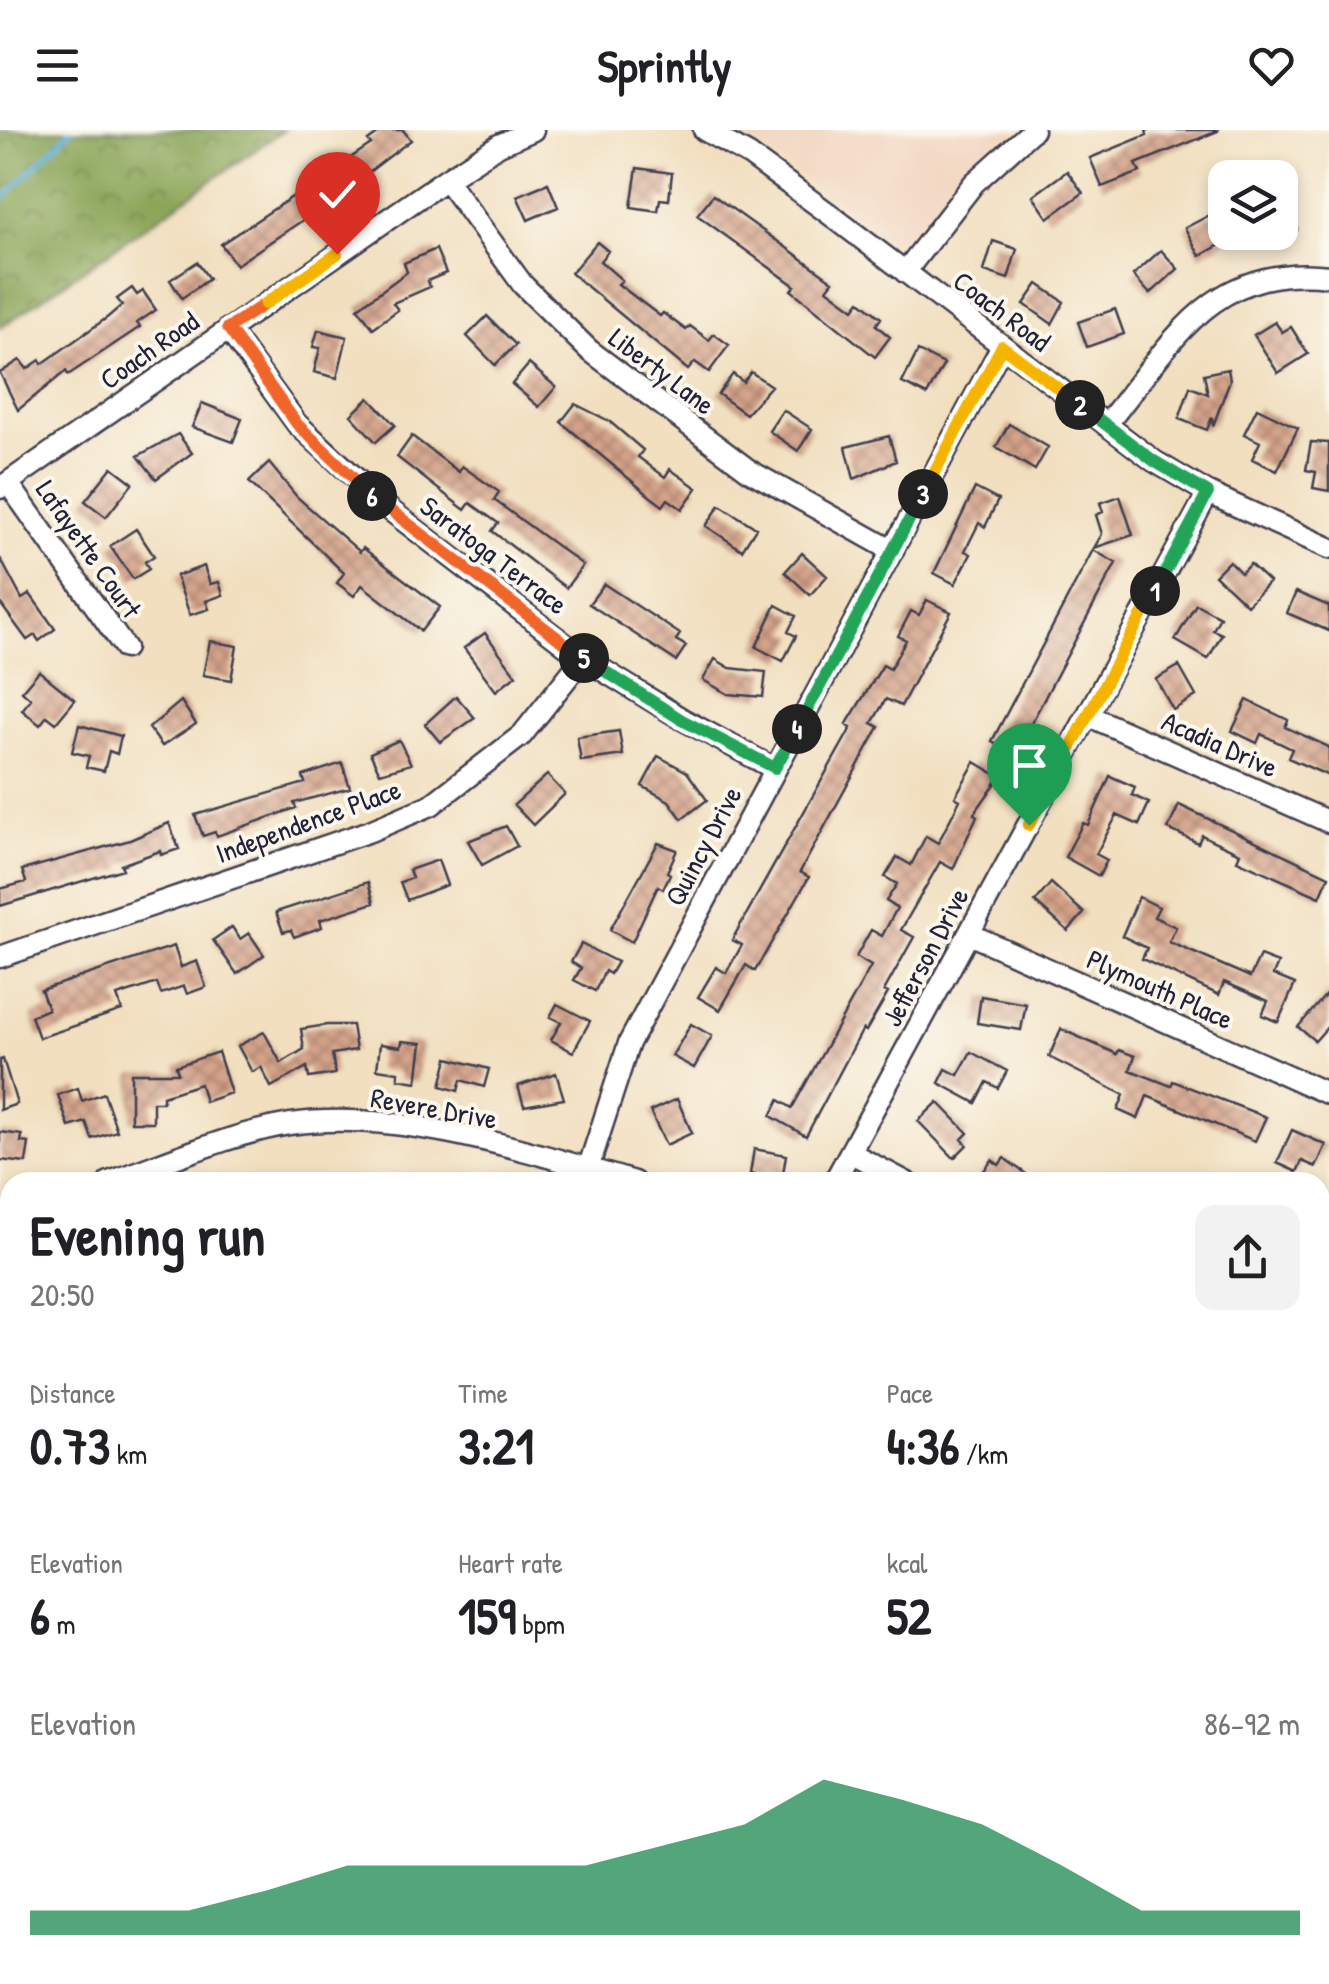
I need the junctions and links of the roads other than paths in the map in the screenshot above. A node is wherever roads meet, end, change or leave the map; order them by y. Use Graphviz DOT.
graph roads {
  1 [pos="532,130"];
  2 [pos="704,130"];
  3 [pos="1033,130"];
  4 [pos="446,179"];
  5 [pos="905,272"];
  6 [pos="1329,276"];
  7 [pos="228,328"];
  8 [pos="1002,346"];
  9 [pos="1106,425"];
  10 [pos="4,485"];
  11 [pos="1208,493"];
  12 [pos="1329,548"];
  13 [pos="892,551"];
  14 [pos="125,648"];
  15 [pos="584,658"];
  16 [pos="1089,716"];
  17 [pos="775,768"];
  18 [pos="1329,822"];
  19 [pos="968,934"];
  20 [pos="0,957"];
  21 [pos="1329,1094"];
  22 [pos="851,1153"];
  23 [pos="588,1169"];
  24 [pos="139,1172"];
  25 [pos="599,1172"];
  26 [pos="840,1172"];
  27 [pos="887,1172"];
  1 -- 4 [label="street, Coach Road"];
  2 -- 5 [label="street, Coach Road"];
  3 -- 5 [label="street"];
  4 -- 7 [label="street, Coach Road"];
  4 -- 13 [label="street, Liberty Lane"];
  5 -- 8 [label="street, Coach Road"];
  6 -- 9 [label="street"];
  7 -- 10 [label="street, Coach Road"];
  7 -- 15 [label="street, Saratoga Terrace"];
  8 -- 9 [label="street, Coach Road"];
  8 -- 13 [label="street, Quincy Drive"];
  9 -- 11 [label="street, Coach Road"];
  10 -- 14 [label="street, Lafayette Court"];
  11 -- 12 [label="street, Coach Road"];
  11 -- 16 [label="street, Jefferson Drive"];
  13 -- 17 [label="street, Quincy Drive"];
  15 -- 17 [label="street, Saratoga Terrace"];
  15 -- 20 [label="street, Independence Place"];
  16 -- 18 [label="street, Acadia Drive"];
  16 -- 19 [label="street, Jefferson Drive"];
  17 -- 23 [label="street, Quincy Drive"];
  19 -- 21 [label="street, Plymouth Place"];
  19 -- 22 [label="street, Jefferson Drive"];
  22 -- 26 [label="street, Jefferson Drive"];
  22 -- 27 [label="street"];
  23 -- 24 [label="street, Revere Drive"];
  23 -- 25 [label="street, Revere Drive"];
}
